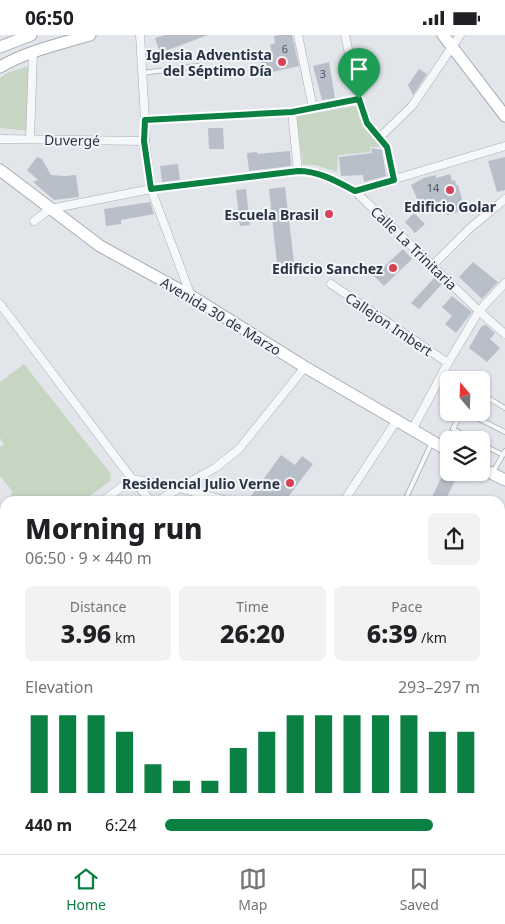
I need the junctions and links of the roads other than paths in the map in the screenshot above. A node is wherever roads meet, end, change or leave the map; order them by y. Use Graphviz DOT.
graph roads {
  1 [pos="31,35"];
  2 [pos="90,35"];
  3 [pos="140,35"];
  4 [pos="298,35"];
  5 [pos="345,35"];
  6 [pos="443,35"];
  7 [pos="460,35"];
  8 [pos="0,47"];
  9 [pos="452,48"];
  10 [pos="33,53"];
  11 [pos="198,66"];
  12 [pos="0,67"];
  13 [pos="142,73"];
  14 [pos="359,99"];
  15 [pos="313,108"];
  16 [pos="292,112"];
  17 [pos="505,117"];
  18 [pos="145,120"];
  19 [pos="380,138"];
  20 [pos="0,139"];
  21 [pos="30,139"];
  22 [pos="144,141"];
  23 [pos="505,146"];
  24 [pos="0,170"];
  25 [pos="298,171"];
  26 [pos="394,180"];
  27 [pos="151,189"];
  28 [pos="355,191"];
  29 [pos="505,199"];
  30 [pos="50,209"];
  31 [pos="34,221"];
  32 [pos="432,266"];
  33 [pos="505,283"];
  34 [pos="331,284"];
  35 [pos="190,296"];
  36 [pos="0,304"];
  37 [pos="479,311"];
  38 [pos="505,334"];
  39 [pos="448,363"];
  40 [pos="305,367"];
  41 [pos="490,399"];
  42 [pos="505,408"];
  43 [pos="397,420"];
  44 [pos="456,421"];
  45 [pos="483,421"];
  46 [pos="412,431"];
  47 [pos="456,431"];
  48 [pos="505,432"];
  49 [pos="432,442"];
  50 [pos="440,446"];
  51 [pos="490,448"];
  52 [pos="504,453"];
  53 [pos="492,474"];
  54 [pos="132,479"];
  55 [pos="505,480"];
  56 [pos="179,488"];
  57 [pos="110,496"];
  58 [pos="147,496"];
  59 [pos="166,496"];
  60 [pos="209,496"];
  61 [pos="347,496"];
  62 [pos="407,496"];
  1 -- 8 [label="main road"];
  2 -- 10 [label="main road"];
  3 -- 13 [label="street"];
  4 -- 15 [label="street"];
  5 -- 14 [label="street"];
  6 -- 9 [label="main road"];
  7 -- 9 [label="street"];
  9 -- 17 [label="main road"];
  9 -- 19 [label="street"];
  10 -- 12 [label="main road"];
  10 -- 21 [label="street"];
  11 -- 13 [label="lane"];
  13 -- 18 [label="street"];
  14 -- 15 [label="street"];
  14 -- 19 [label="street"];
  15 -- 16 [label="street"];
  16 -- 18 [label="street"];
  16 -- 25 [label="street"];
  18 -- 22 [label="street"];
  19 -- 26 [label="street"];
  20 -- 21 [label="street, Duvergé"];
  21 -- 22 [label="street, Duvergé"];
  22 -- 27 [label="street"];
  23 -- 26 [label="street"];
  24 -- 30 [label="main road, Avenida 30 de Marzo"];
  25 -- 27 [label="street, Calle La Trinitaria"];
  25 -- 28 [label="street, Calle La Trinitaria"];
  26 -- 28 [label="street"];
  27 -- 30 [label="street, Calle La Trinitaria"];
  27 -- 35 [label="street"];
  28 -- 32 [label="street, Calle La Trinitaria"];
  29 -- 32 [label="street"];
  30 -- 31 [label="street"];
  30 -- 35 [label="main road, Avenida 30 de Marzo"];
  32 -- 37 [label="street, Calle La Trinitaria"];
  33 -- 37 [label="street"];
  34 -- 39 [label="street, Callejon Imbert"];
  35 -- 40 [label="main road, Avenida 30 de Marzo"];
  36 -- 54 [label="street"];
  37 -- 38 [label="street, Calle La Trinitaria"];
  37 -- 39 [label="street"];
  39 -- 46 [label="street"];
  40 -- 43 [label="main road, Avenida 30 de Marzo"];
  40 -- 56 [label="street"];
  41 -- 42 [label="lane"];
  43 -- 46 [label="main road, Avenida 30 de Marzo"];
  43 -- 61 [label="street"];
  44 -- 47 [label="lane"];
  45 -- 48 [label="lane"];
  46 -- 49 [label="main road, Avenida 30 de Marzo"];
  49 -- 50 [label="main road, Avenida 30 de Marzo"];
  49 -- 62 [label="lane"];
  51 -- 52 [label="lane"];
  52 -- 53 [label="lane"];
  53 -- 55 [label="main road"];
  54 -- 56 [label="street"];
  54 -- 57 [label="street"];
  54 -- 58 [label="street"];
  56 -- 59 [label="street"];
  56 -- 60 [label="street"];
}
